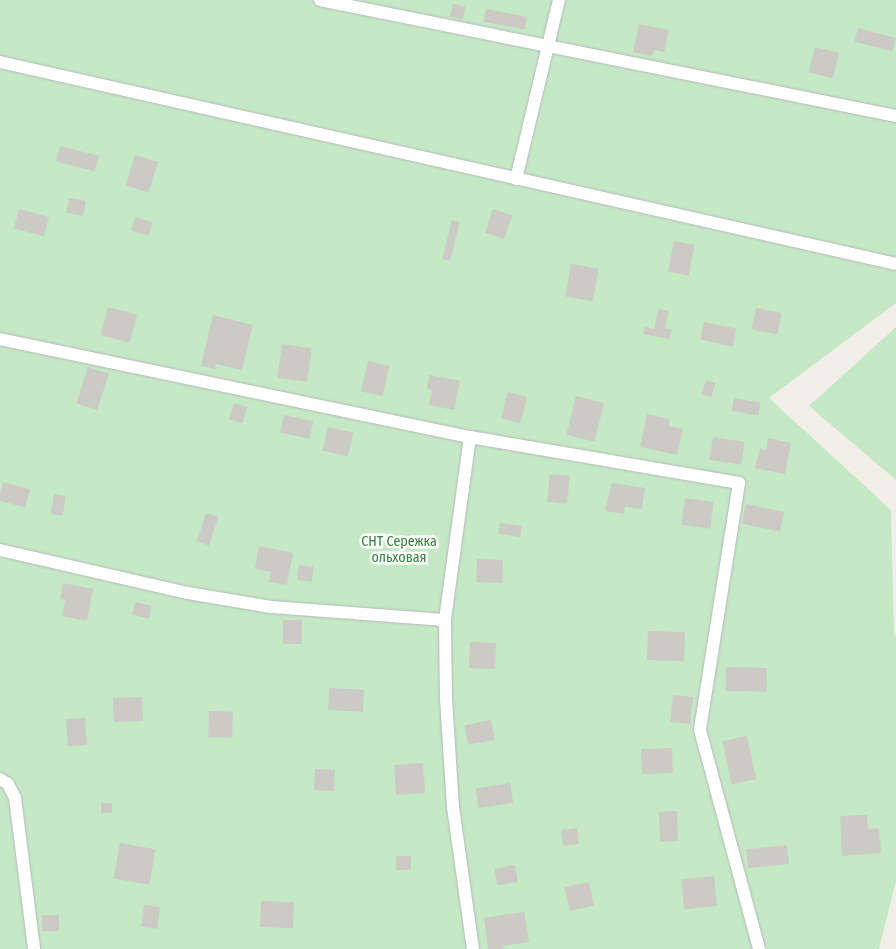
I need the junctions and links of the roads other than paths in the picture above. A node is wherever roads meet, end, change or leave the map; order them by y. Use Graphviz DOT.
graph roads {
  1 [pos="320,0"];
  2 [pos="559,0"];
  3 [pos="548,46"];
  4 [pos="0,62"];
  5 [pos="896,116"];
  6 [pos="516,179"];
  7 [pos="896,264"];
  8 [pos="0,339"];
  9 [pos="470,437"];
  10 [pos="0,550"];
  11 [pos="445,620"];
  12 [pos="0,779"];
  13 [pos="34,949"];
  14 [pos="472,949"];
  15 [pos="759,949"];
  1 -- 3 [label="lane"];
  2 -- 3 [label="lane"];
  3 -- 5 [label="lane"];
  3 -- 6 [label="lane"];
  4 -- 6 [label="lane"];
  6 -- 7 [label="lane"];
  8 -- 9 [label="lane"];
  9 -- 11 [label="lane"];
  9 -- 15 [label="lane"];
  10 -- 11 [label="lane"];
  11 -- 14 [label="lane"];
  12 -- 13 [label="lane"];
}
